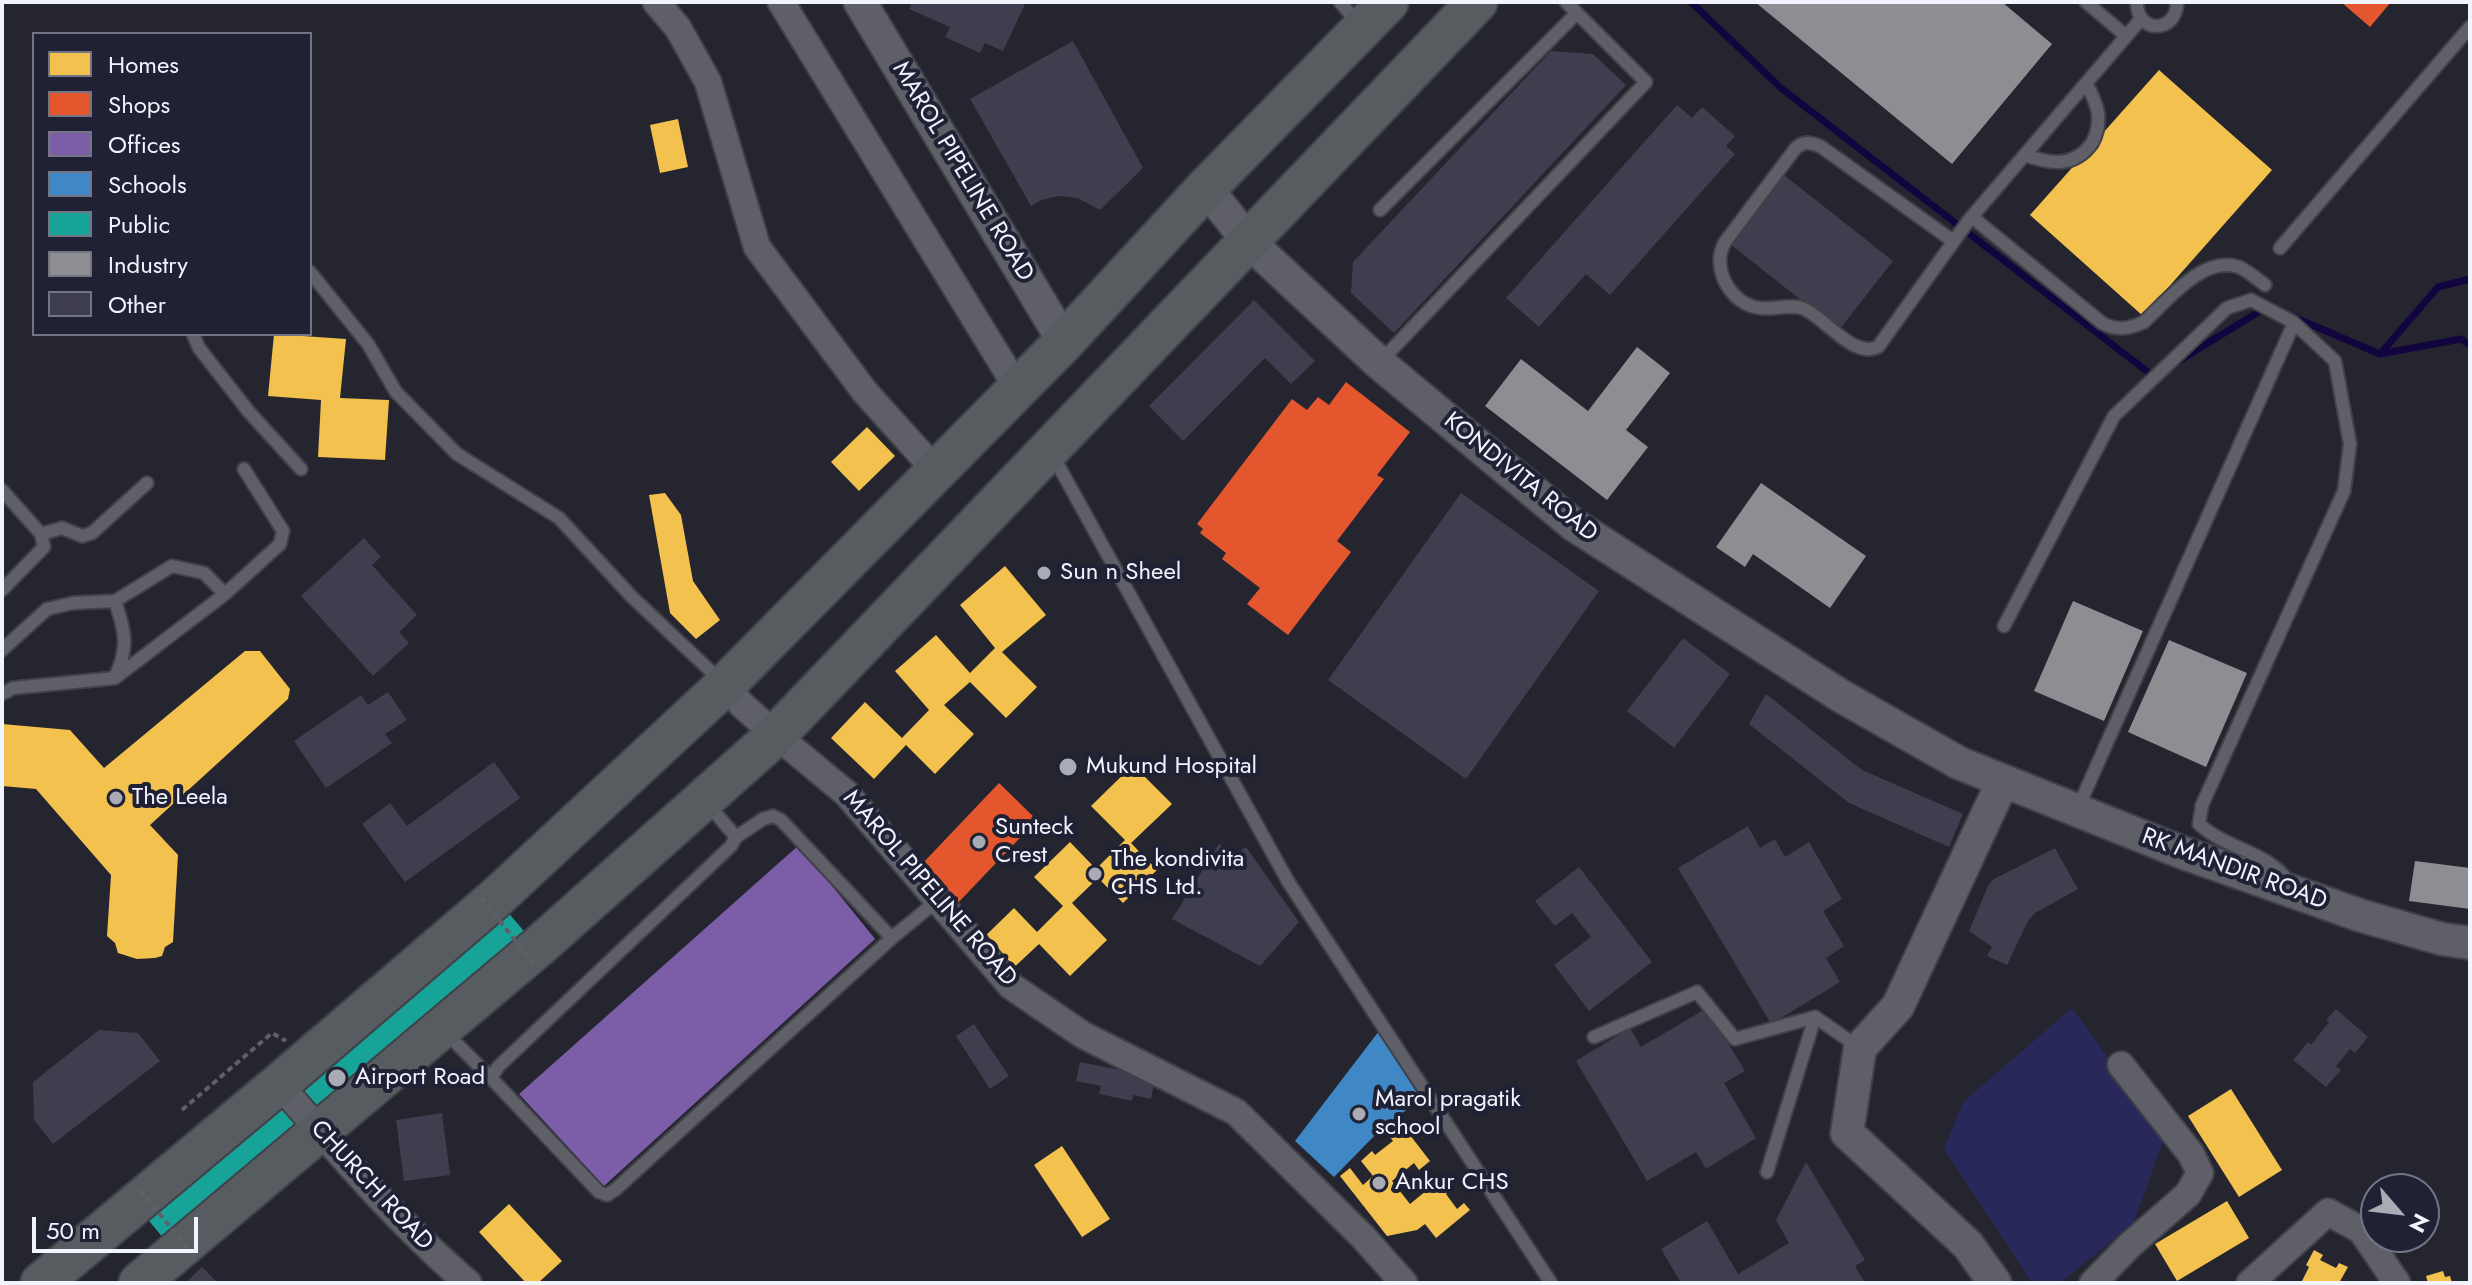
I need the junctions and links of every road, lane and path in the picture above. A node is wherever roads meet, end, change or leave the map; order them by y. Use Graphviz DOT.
graph roads {
  1 [pos="656,2"];
  2 [pos="781,2"];
  3 [pos="860,2"];
  4 [pos="1477,2"];
  5 [pos="1566,2"];
  6 [pos="2086,2"];
  7 [pos="2137,2"];
  8 [pos="2177,2"];
  9 [pos="1364,11"];
  10 [pos="1577,13"];
  11 [pos="2141,19"];
  12 [pos="2470,27"];
  13 [pos="2126,36"];
  14 [pos="2086,83"];
  15 [pos="2025,155"];
  16 [pos="1206,188"];
  17 [pos="1380,210"];
  18 [pos="1970,218"];
  19 [pos="1954,239"];
  20 [pos="1249,242"];
  21 [pos="2280,248"];
  22 [pos="312,274"];
  23 [pos="2265,285"];
  24 [pos="2294,323"];
  25 [pos="194,336"];
  26 [pos="1064,342"];
  27 [pos="1379,363"];
  28 [pos="1018,389"];
  29 [pos="1049,450"];
  30 [pos="244,469"];
  31 [pos="301,469"];
  32 [pos="937,472"];
  33 [pos="147,483"];
  34 [pos="2,490"];
  35 [pos="41,534"];
  36 [pos="2,590"];
  37 [pos="225,594"];
  38 [pos="115,601"];
  39 [pos="2004,626"];
  40 [pos="2,650"];
  41 [pos="115,678"];
  42 [pos="725,685"];
  43 [pos="2,694"];
  44 [pos="776,735"];
  45 [pos="2003,781"];
  46 [pos="704,800"];
  47 [pos="2077,811"];
  48 [pos="736,837"];
  49 [pos="2299,894"];
  50 [pos="481,897"];
  51 [pos="938,900"];
  52 [pos="893,937"];
  53 [pos="2470,943"];
  54 [pos="535,966"];
  55 [pos="1815,1017"];
  56 [pos="441,1028"];
  57 [pos="1594,1037"];
  58 [pos="1860,1048"];
  59 [pos="312,1056"];
  60 [pos="2121,1065"];
  61 [pos="491,1078"];
  62 [pos="279,1084"];
  63 [pos="182,1110"];
  64 [pos="319,1131"];
  65 [pos="1767,1172"];
  66 [pos="140,1190"];
  67 [pos="190,1251"];
  68 [pos="41,1283"];
  69 [pos="139,1283"];
  70 [pos="468,1283"];
  71 [pos="1404,1283"];
  72 [pos="1551,1283"];
  73 [pos="1995,1283"];
  74 [pos="2093,1283"];
  75 [pos="2250,1283"];
  76 [pos="2397,1283"];
  1 -- 32 [label="street"];
  2 -- 28 [label="street"];
  3 -- 26 [label="street, MAROL PIPELINE ROAD"];
  4 -- 20 [label="main road"];
  5 -- 10 [label="lane"];
  6 -- 13 [label="lane"];
  7 -- 11 [label="lane"];
  8 -- 11 [label="lane"];
  9 -- 16 [label="main road"];
  10 -- 17 [label="lane"];
  10 -- 27 [label="lane"];
  11 -- 13 [label="lane"];
  12 -- 21 [label="lane"];
  13 -- 14 [label="lane"];
  14 -- 15 [label="lane"];
  14 -- 15 [label="lane"];
  15 -- 18 [label="lane"];
  16 -- 20 [label="street, KONDIVITA ROAD"];
  16 -- 26 [label="main road"];
  18 -- 19 [label="lane"];
  18 -- 23 [label="lane"];
  19 -- 19 [label="lane"];
  20 -- 27 [label="street, KONDIVITA ROAD"];
  20 -- 29 [label="main road"];
  22 -- 42 [label="lane"];
  24 -- 39 [label="lane"];
  24 -- 47 [label="lane"];
  24 -- 49 [label="lane"];
  25 -- 31 [label="lane"];
  26 -- 28 [label="main road"];
  27 -- 45 [label="street, KONDIVITA ROAD"];
  28 -- 32 [label="main road"];
  29 -- 44 [label="main road"];
  29 -- 72 [label="lane"];
  30 -- 37 [label="lane"];
  32 -- 42 [label="main road"];
  33 -- 35 [label="lane"];
  34 -- 35 [label="lane"];
  35 -- 36 [label="lane"];
  37 -- 38 [label="lane"];
  37 -- 41 [label="lane"];
  38 -- 40 [label="lane"];
  38 -- 41 [label="lane"];
  41 -- 43 [label="lane"];
  42 -- 44 [label="street, MAROL PIPELINE ROAD"];
  42 -- 59 [label="main road"];
  44 -- 46 [label="main road"];
  44 -- 51 [label="street, MAROL PIPELINE ROAD"];
  45 -- 47 [label="street, RK MANDIR ROAD"];
  45 -- 58 [label="street"];
  46 -- 48 [label="lane"];
  46 -- 56 [label="main road"];
  47 -- 49 [label="street, RK MANDIR ROAD"];
  48 -- 52 [label="lane"];
  48 -- 61 [label="lane"];
  49 -- 53 [label="street, RK MANDIR ROAD"];
  50 -- 54 [label="path, bridge"];
  51 -- 52 [label="lane"];
  51 -- 71 [label="street, MAROL PIPELINE ROAD"];
  52 -- 61 [label="lane"];
  55 -- 57 [label="lane"];
  55 -- 58 [label="lane"];
  55 -- 65 [label="lane"];
  56 -- 61 [label="lane"];
  56 -- 64 [label="main road"];
  58 -- 73 [label="street"];
  59 -- 62 [label="main road"];
  59 -- 63 [label="path"];
  60 -- 74 [label="street"];
  62 -- 64 [label="street, CHURCH ROAD"];
  62 -- 68 [label="main road"];
  64 -- 69 [label="main road"];
  64 -- 70 [label="street, CHURCH ROAD"];
  66 -- 67 [label="path, bridge"];
  75 -- 76 [label="street"];
}
